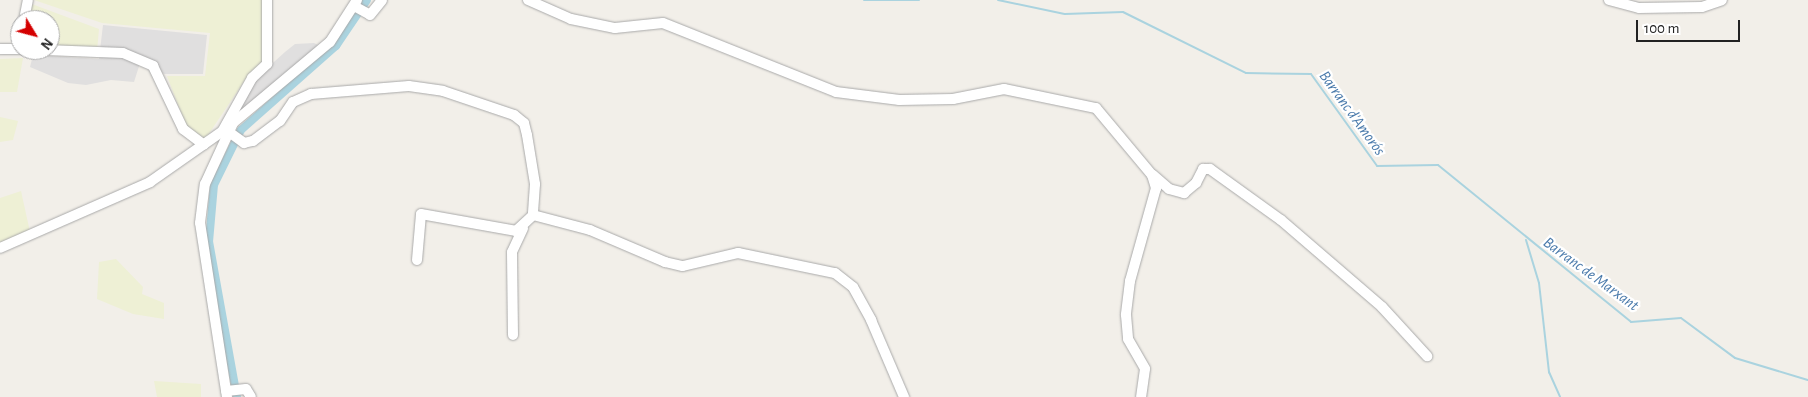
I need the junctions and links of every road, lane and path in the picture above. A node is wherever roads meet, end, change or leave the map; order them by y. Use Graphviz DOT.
graph roads {
  1 [pos="267,0"];
  2 [pos="382,0"];
  3 [pos="528,0"];
  4 [pos="1609,0"];
  5 [pos="1722,0"];
  6 [pos="355,3"];
  7 [pos="60,51"];
  8 [pos="228,129"];
  9 [pos="204,145"];
  10 [pos="1152,175"];
  11 [pos="533,215"];
  12 [pos="524,228"];
  13 [pos="0,248"];
  14 [pos="417,260"];
  15 [pos="513,335"];
  16 [pos="1427,356"];
  17 [pos="245,393"];
  18 [pos="226,394"];
  19 [pos="904,397"];
  20 [pos="1141,397"];
  1 -- 8 [label="street"];
  2 -- 6 [label="street"];
  3 -- 10 [label="street"];
  4 -- 5 [label="street"];
  6 -- 8 [label="street"];
  7 -- 9 [label="street"];
  8 -- 9 [label="street"];
  8 -- 11 [label="street"];
  8 -- 18 [label="street"];
  9 -- 13 [label="street"];
  10 -- 16 [label="street"];
  10 -- 20 [label="street"];
  11 -- 12 [label="street"];
  11 -- 19 [label="street"];
  12 -- 14 [label="street"];
  12 -- 15 [label="street"];
  17 -- 18 [label="street"];
}
